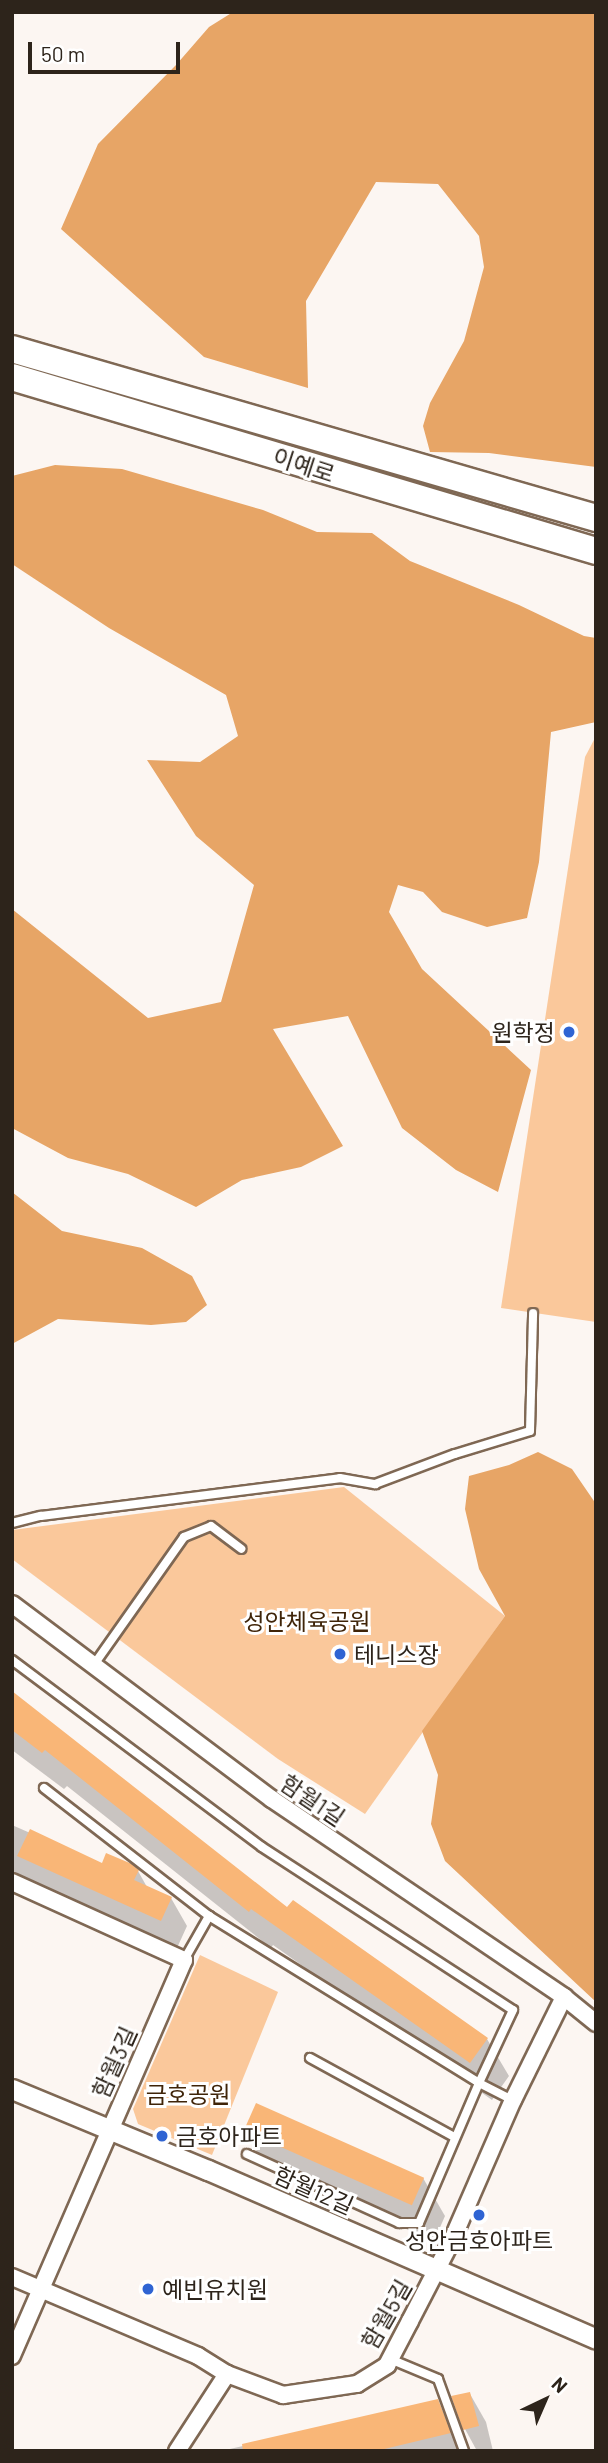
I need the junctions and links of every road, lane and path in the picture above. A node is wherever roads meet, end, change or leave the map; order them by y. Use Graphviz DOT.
graph roads {
  1 [pos="12,349"];
  2 [pos="12,377"];
  3 [pos="596,518"];
  4 [pos="596,551"];
  5 [pos="533,1312"];
  6 [pos="12,1523"];
  7 [pos="241,1549"];
  8 [pos="12,1604"];
  9 [pos="12,1660"];
  10 [pos="93,1666"];
  11 [pos="44,1788"];
  12 [pos="12,1882"];
  13 [pos="209,1916"];
  14 [pos="184,1960"];
  15 [pos="564,1997"];
  16 [pos="596,2023"];
  17 [pos="310,2058"];
  18 [pos="479,2083"];
  19 [pos="12,2089"];
  20 [pos="513,2100"];
  21 [pos="110,2128"];
  22 [pos="454,2137"];
  23 [pos="247,2154"];
  24 [pos="437,2271"];
  25 [pos="12,2277"];
  26 [pos="43,2291"];
  27 [pos="596,2339"];
  28 [pos="12,2356"];
  29 [pos="390,2359"];
  30 [pos="227,2374"];
  31 [pos="177,2451"];
  32 [pos="464,2451"];
  1 -- 3 [label="highway, 이예로"];
  2 -- 4 [label="highway, 이예로"];
  5 -- 6 [label="lane"];
  7 -- 10 [label="lane"];
  8 -- 10 [label="street, 함월1길"];
  9 -- 18 [label="lane"];
  10 -- 15 [label="street, 함월1길"];
  11 -- 13 [label="lane"];
  12 -- 14 [label="street"];
  13 -- 14 [label="lane"];
  13 -- 18 [label="lane"];
  14 -- 21 [label="street, 함월3길"];
  15 -- 16 [label="street, 함월1길"];
  15 -- 20 [label="street, 함월5길"];
  17 -- 22 [label="lane"];
  18 -- 20 [label="lane"];
  18 -- 22 [label="lane"];
  19 -- 21 [label="street, 함월12길"];
  20 -- 24 [label="street, 함월5길"];
  21 -- 24 [label="street, 함월12길"];
  21 -- 26 [label="street, 함월3길"];
  22 -- 23 [label="lane"];
  24 -- 27 [label="street, 함월12길"];
  24 -- 29 [label="street, 함월5길"];
  25 -- 26 [label="street, 함월5길"];
  26 -- 28 [label="street, 함월3길"];
  26 -- 30 [label="street, 함월5길"];
  29 -- 30 [label="street, 함월5길"];
  29 -- 32 [label="lane"];
  30 -- 31 [label="street"];
}
